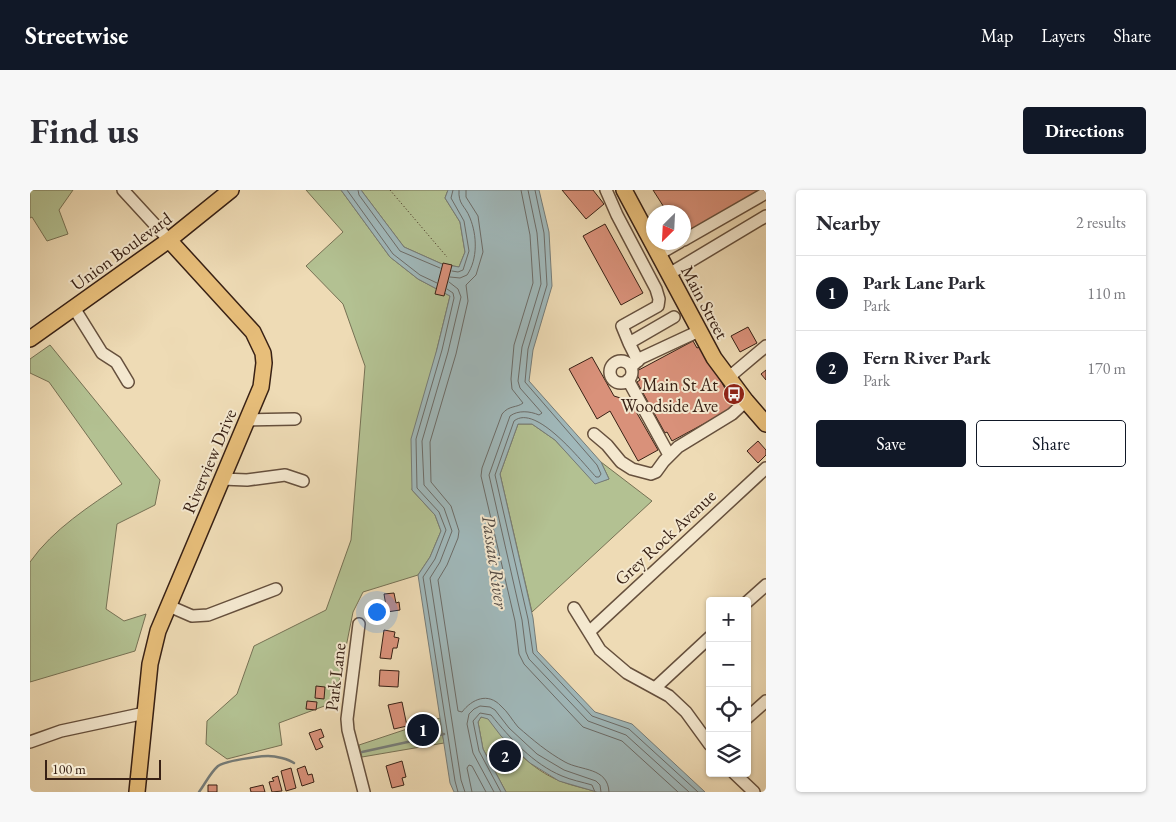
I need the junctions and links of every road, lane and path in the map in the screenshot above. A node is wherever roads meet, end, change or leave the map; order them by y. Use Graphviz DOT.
graph roads {
  1 [pos="123,190"];
  2 [pos="231,190"];
  3 [pos="390,190"];
  4 [pos="606,190"];
  5 [pos="624,190"];
  6 [pos="766,194"];
  7 [pos="766,216"];
  8 [pos="691,236"];
  9 [pos="169,240"];
  10 [pos="666,250"];
  11 [pos="659,254"];
  12 [pos="447,257"];
  13 [pos="669,274"];
  14 [pos="74,308"];
  15 [pos="674,317"];
  16 [pos="699,331"];
  17 [pos="30,339"];
  18 [pos="629,342"];
  19 [pos="766,346"];
  20 [pos="635,364"];
  21 [pos="728,378"];
  22 [pos="628,380"];
  23 [pos="128,382"];
  24 [pos="746,402"];
  25 [pos="295,419"];
  26 [pos="246,420"];
  27 [pos="766,424"];
  28 [pos="594,434"];
  29 [pos="670,455"];
  30 [pos="766,468"];
  31 [pos="222,479"];
  32 [pos="303,481"];
  33 [pos="766,585"];
  34 [pos="276,589"];
  35 [pos="751,598"];
  36 [pos="169,606"];
  37 [pos="574,608"];
  38 [pos="359,624"];
  39 [pos="588,632"];
  40 [pos="706,641"];
  41 [pos="655,688"];
  42 [pos="766,701"];
  43 [pos="145,713"];
  44 [pos="751,714"];
  45 [pos="706,740"];
  46 [pos="30,742"];
  47 [pos="738,777"];
  48 [pos="137,792"];
  49 [pos="364,792"];
  50 [pos="754,792"];
  1 -- 9 [label="street, Riverview Drive"];
  2 -- 9 [label="main road, Union Boulevard"];
  3 -- 12 [label="path"];
  4 -- 18 [label="street"];
  5 -- 11 [label="main road, Main Street"];
  6 -- 8 [label="street"];
  7 -- 13 [label="street"];
  9 -- 14 [label="main road, Union Boulevard"];
  9 -- 26 [label="main road, Riverview Drive"];
  10 -- 11 [label="street"];
  11 -- 13 [label="main road, Main Street"];
  13 -- 16 [label="main road, Main Street"];
  14 -- 17 [label="main road, Union Boulevard"];
  14 -- 23 [label="street"];
  15 -- 18 [label="street"];
  16 -- 20 [label="street"];
  16 -- 21 [label="main road, Main Street"];
  18 -- 20 [label="street"];
  19 -- 21 [label="street"];
  20 -- 22 [label="street"];
  20 -- 22 [label="street"];
  21 -- 24 [label="main road, Main Street"];
  22 -- 29 [label="street"];
  24 -- 27 [label="main road, Main Street"];
  24 -- 29 [label="street"];
  25 -- 26 [label="street"];
  26 -- 31 [label="main road, Riverview Drive"];
  28 -- 29 [label="street"];
  30 -- 39 [label="street, Grey Rock Avenue"];
  31 -- 32 [label="street"];
  31 -- 36 [label="main road, Riverview Drive"];
  33 -- 35 [label="street"];
  34 -- 36 [label="street"];
  36 -- 43 [label="main road, Riverview Drive"];
  37 -- 39 [label="street"];
  38 -- 49 [label="street, Park Lane"];
  39 -- 41 [label="street"];
  40 -- 41 [label="street"];
  41 -- 45 [label="street"];
  42 -- 44 [label="street"];
  43 -- 46 [label="street"];
  43 -- 48 [label="main road, Riverview Drive"];
  47 -- 50 [label="street"];
}
